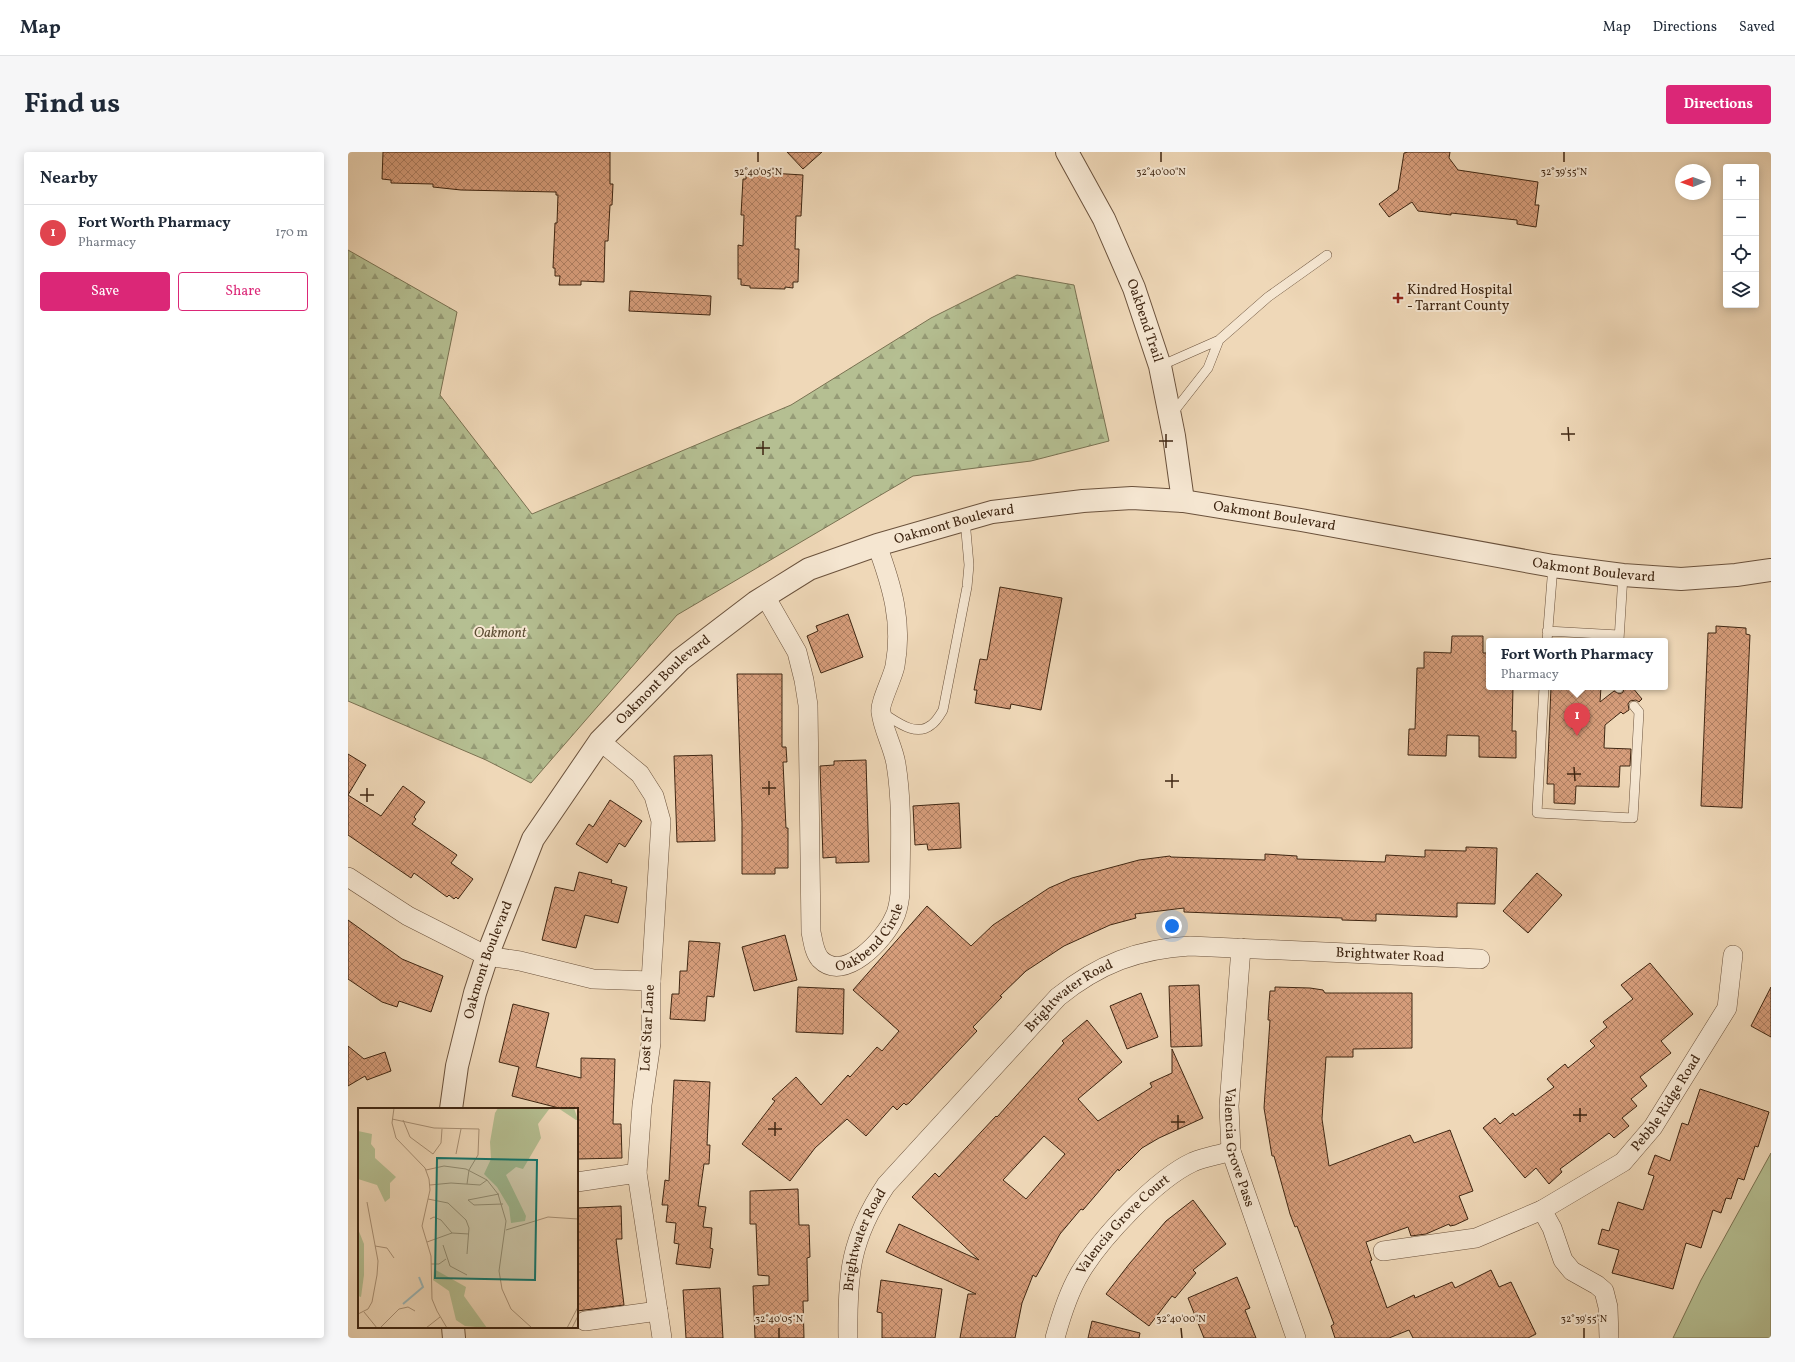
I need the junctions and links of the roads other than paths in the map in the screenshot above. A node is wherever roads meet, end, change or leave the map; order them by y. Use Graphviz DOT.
graph roads {
  1 [pos="1067,152"];
  2 [pos="1327,255"];
  3 [pos="1219,340"];
  4 [pos="1160,366"];
  5 [pos="1170,416"];
  6 [pos="1183,501"];
  7 [pos="965,520"];
  8 [pos="877,545"];
  9 [pos="1553,566"];
  10 [pos="1771,570"];
  11 [pos="1623,575"];
  12 [pos="765,596"];
  13 [pos="1548,631"];
  14 [pos="1547,638"];
  15 [pos="1619,638"];
  16 [pos="1544,690"];
  17 [pos="1634,706"];
  18 [pos="880,711"];
  19 [pos="600,741"];
  20 [pos="348,876"];
  21 [pos="1241,948"];
  22 [pos="1733,955"];
  23 [pos="487,956"];
  24 [pos="1480,959"];
  25 [pos="651,981"];
  26 [pos="451,1108"];
  27 [pos="1231,1151"];
  28 [pos="637,1173"];
  29 [pos="578,1182"];
  30 [pos="1542,1210"];
  31 [pos="1383,1251"];
  32 [pos="658,1311"];
  33 [pos="585,1321"];
  34 [pos="453,1328"];
  35 [pos="454,1338"];
  36 [pos="662,1338"];
  37 [pos="848,1338"];
  38 [pos="1055,1338"];
  39 [pos="1296,1338"];
  40 [pos="1609,1338"];
  1 -- 4 [label="street, Oakbend Trail"];
  2 -- 3 [label="lane"];
  3 -- 4 [label="lane"];
  3 -- 5 [label="lane"];
  4 -- 5 [label="street, Oakbend Trail"];
  5 -- 6 [label="street, Oakbend Trail"];
  6 -- 7 [label="street, Oakmont Boulevard"];
  6 -- 9 [label="street, Oakmont Boulevard"];
  7 -- 8 [label="street, Oakmont Boulevard"];
  7 -- 18 [label="lane"];
  8 -- 12 [label="street, Oakmont Boulevard"];
  8 -- 18 [label="street"];
  9 -- 11 [label="street, Oakmont Boulevard"];
  9 -- 13 [label="lane"];
  10 -- 11 [label="street, Oakmont Boulevard"];
  11 -- 15 [label="lane"];
  12 -- 18 [label="street, Oakbend Circle"];
  12 -- 19 [label="street, Oakmont Boulevard"];
  13 -- 14 [label="lane"];
  13 -- 15 [label="lane"];
  16 -- 17 [label="lane"];
  19 -- 23 [label="street, Oakmont Boulevard"];
  19 -- 25 [label="street, Lost Star Lane"];
  20 -- 23 [label="street"];
  21 -- 24 [label="street, Brightwater Road"];
  21 -- 27 [label="street, Valencia Grove Pass"];
  21 -- 37 [label="street, Brightwater Road"];
  22 -- 30 [label="street, Pebble Ridge Road"];
  23 -- 25 [label="street"];
  23 -- 26 [label="street, Oakmont Boulevard"];
  25 -- 28 [label="street, Lost Star Lane"];
  27 -- 38 [label="street, Valencia Grove Court"];
  27 -- 39 [label="street, Valencia Grove Pass"];
  28 -- 29 [label="street"];
  28 -- 32 [label="street, Lost Star Lane"];
  30 -- 31 [label="street, Pebble Ridge Road"];
  30 -- 40 [label="street"];
  32 -- 33 [label="street"];
  32 -- 36 [label="street, Lost Star Lane"];
  34 -- 35 [label="street"];
}
